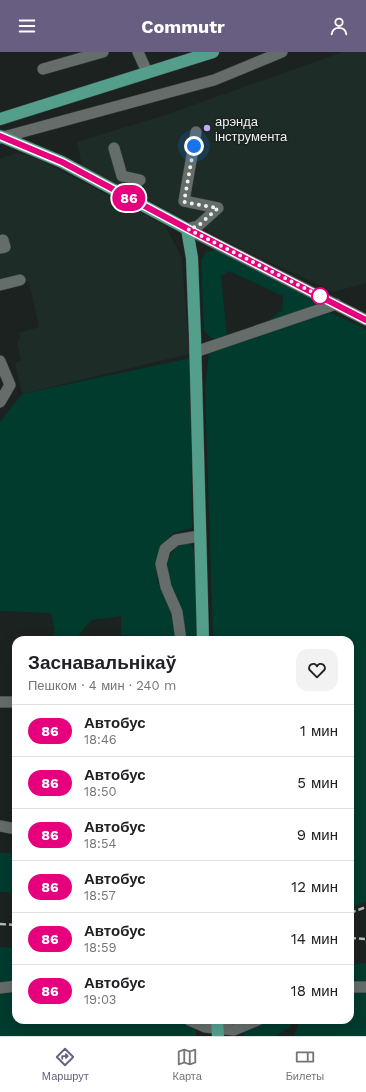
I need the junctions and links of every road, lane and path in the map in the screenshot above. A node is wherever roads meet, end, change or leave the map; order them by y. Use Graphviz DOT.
graph roads {
  1 [pos="103,52"];
  2 [pos="138,52"];
  3 [pos="213,52"];
  4 [pos="282,52"];
  5 [pos="44,69"];
  6 [pos="147,72"];
  7 [pos="0,119"];
  8 [pos="196,132"];
  9 [pos="1,137"];
  10 [pos="114,148"];
  11 [pos="140,180"];
  12 [pos="188,229"];
  13 [pos="20,280"];
  14 [pos="0,285"];
  15 [pos="336,304"];
  16 [pos="366,320"];
  17 [pos="195,352"];
  18 [pos="0,361"];
  19 [pos="0,402"];
  20 [pos="199,536"];
  21 [pos="180,636"];
  22 [pos="203,636"];
  23 [pos="0,702"];
  24 [pos="12,702"];
  25 [pos="0,826"];
  26 [pos="12,828"];
  27 [pos="0,981"];
  28 [pos="12,984"];
  29 [pos="12,986"];
  30 [pos="366,986"];
  31 [pos="354,987"];
  32 [pos="0,988"];
  33 [pos="198,1024"];
  34 [pos="249,1024"];
  35 [pos="217,1028"];
  1 -- 5 [label="street"];
  2 -- 6 [label="street"];
  3 -- 6 [label="main road"];
  4 -- 9 [label="street"];
  6 -- 7 [label="main road"];
  8 -- 12 [label="street"];
  9 -- 12 [label="main road"];
  10 -- 11 [label="street"];
  12 -- 15 [label="street"];
  12 -- 17 [label="main road"];
  13 -- 14 [label="street"];
  15 -- 16 [label="street"];
  15 -- 17 [label="street"];
  17 -- 20 [label="main road"];
  18 -- 19 [label="street"];
  20 -- 21 [label="street"];
  20 -- 22 [label="main road"];
  23 -- 24 [label="street"];
  25 -- 26 [label="street"];
  27 -- 28 [label="street"];
  29 -- 32 [label="street"];
  30 -- 31 [label="street"];
  33 -- 35 [label="street"];
  34 -- 35 [label="street"];
}
